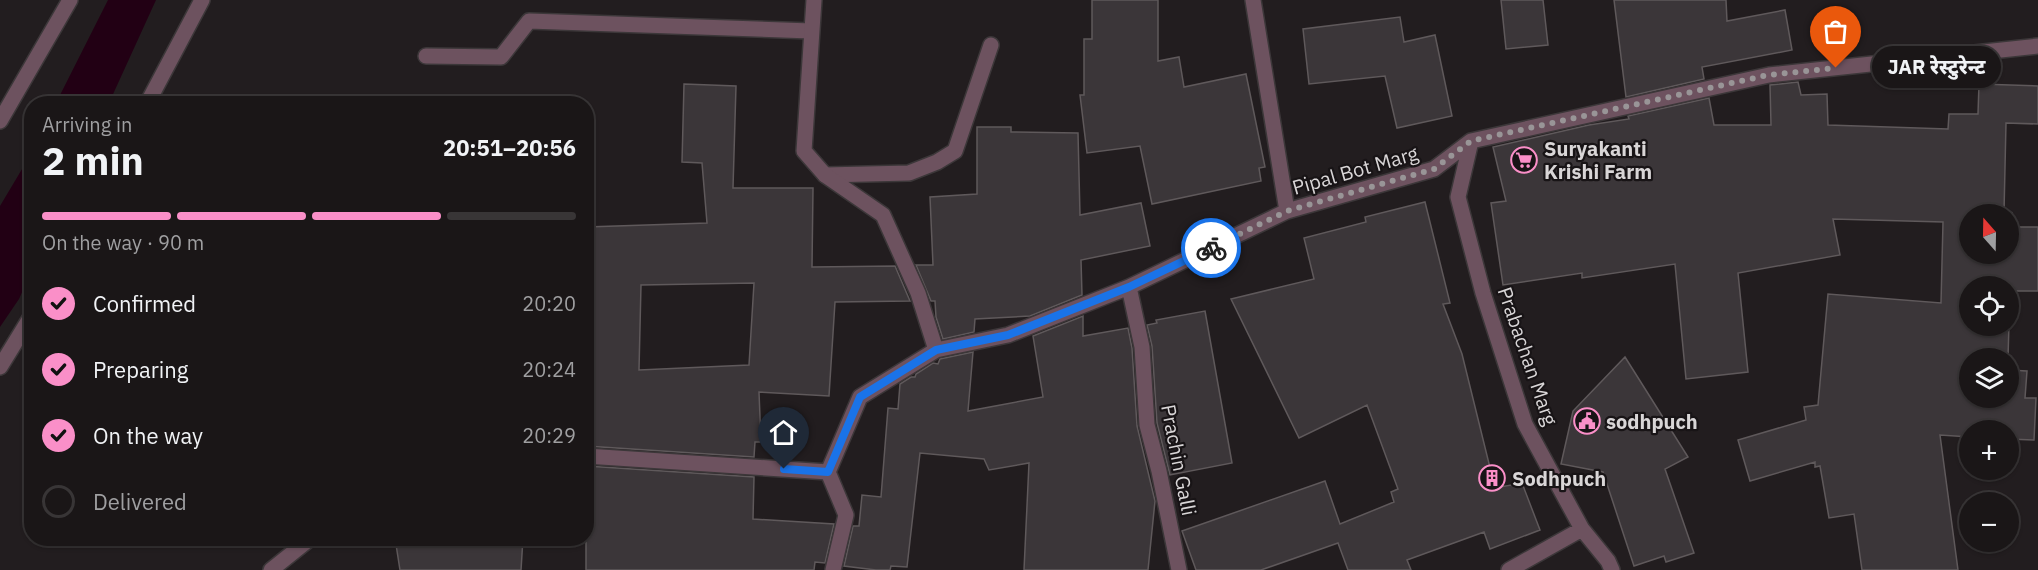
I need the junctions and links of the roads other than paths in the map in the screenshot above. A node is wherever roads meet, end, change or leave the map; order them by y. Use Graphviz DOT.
graph roads {
  1 [pos="70,0"];
  2 [pos="202,0"];
  3 [pos="814,0"];
  4 [pos="1253,0"];
  5 [pos="811,31"];
  6 [pos="991,45"];
  7 [pos="2038,46"];
  8 [pos="426,56"];
  9 [pos="151,96"];
  10 [pos="0,121"];
  11 [pos="1471,141"];
  12 [pos="825,175"];
  13 [pos="1287,211"];
  14 [pos="1129,287"];
  15 [pos="24,328"];
  16 [pos="936,350"];
  17 [pos="0,367"];
  18 [pos="594,457"];
  19 [pos="828,472"];
  20 [pos="1582,529"];
  21 [pos="301,546"];
  22 [pos="271,570"];
  23 [pos="833,570"];
  24 [pos="1179,570"];
  25 [pos="1509,570"];
  26 [pos="1612,570"];
  1 -- 10 [label="street"];
  2 -- 9 [label="street"];
  3 -- 5 [label="street"];
  4 -- 13 [label="street"];
  5 -- 8 [label="street"];
  5 -- 12 [label="street"];
  6 -- 12 [label="street"];
  7 -- 11 [label="street, Pipal Bot Marg"];
  11 -- 13 [label="street, Pipal Bot Marg"];
  11 -- 20 [label="street, Prabachan Marg"];
  12 -- 16 [label="street"];
  13 -- 14 [label="street, Pipal Bot Marg"];
  14 -- 16 [label="street, Pipal Bot Marg"];
  14 -- 24 [label="street, Prachin Galli"];
  15 -- 17 [label="street"];
  16 -- 19 [label="street, Pipal Bot Marg"];
  18 -- 19 [label="street"];
  19 -- 23 [label="street"];
  20 -- 25 [label="street"];
  20 -- 26 [label="street, Prabachan Marg"];
  21 -- 22 [label="street"];
}
